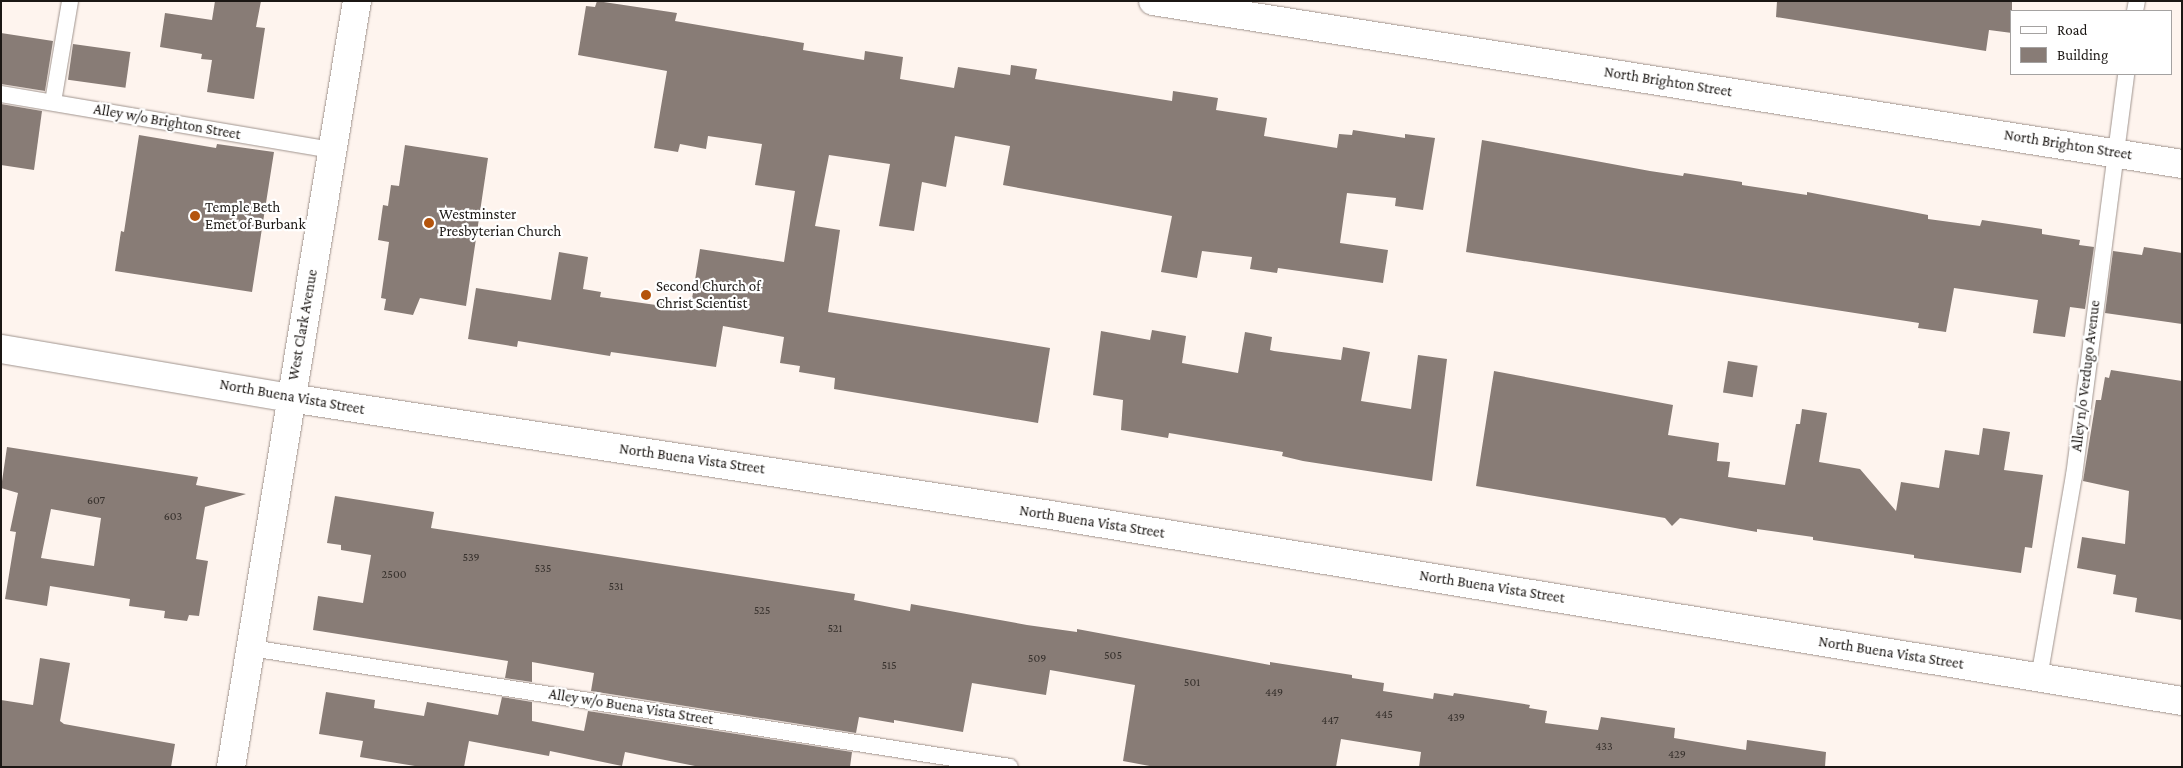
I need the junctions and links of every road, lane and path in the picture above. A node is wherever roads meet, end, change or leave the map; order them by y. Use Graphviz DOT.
graph roads {
  1 [pos="70,1"];
  2 [pos="357,1"];
  3 [pos="1153,1"];
  4 [pos="2126,75"];
  5 [pos="1,94"];
  6 [pos="53,102"];
  7 [pos="333,150"];
  8 [pos="2113,152"];
  9 [pos="2182,164"];
  10 [pos="1,349"];
  11 [pos="290,398"];
  12 [pos="251,648"];
  13 [pos="2039,678"];
  14 [pos="2182,700"];
  15 [pos="231,767"];
  16 [pos="1010,767"];
  1 -- 6 [label="lane"];
  2 -- 7 [label="main road, West Clark Avenue"];
  3 -- 8 [label="main road, North Brighton Street"];
  4 -- 8 [label="lane, Alley n/o Verdugo Avenue"];
  5 -- 6 [label="lane, Alley w/o Brighton Street"];
  6 -- 7 [label="lane, Alley w/o Brighton Street"];
  7 -- 11 [label="main road, West Clark Avenue"];
  8 -- 9 [label="main road, North Brighton Street"];
  8 -- 13 [label="lane, Alley n/o Verdugo Avenue"];
  10 -- 11 [label="main road, North Buena Vista Street"];
  11 -- 12 [label="main road, West Clark Avenue"];
  11 -- 13 [label="main road, North Buena Vista Street"];
  12 -- 15 [label="main road, West Clark Avenue"];
  12 -- 16 [label="lane, Alley w/o Buena Vista Street"];
  13 -- 14 [label="main road, North Buena Vista Street"];
}
